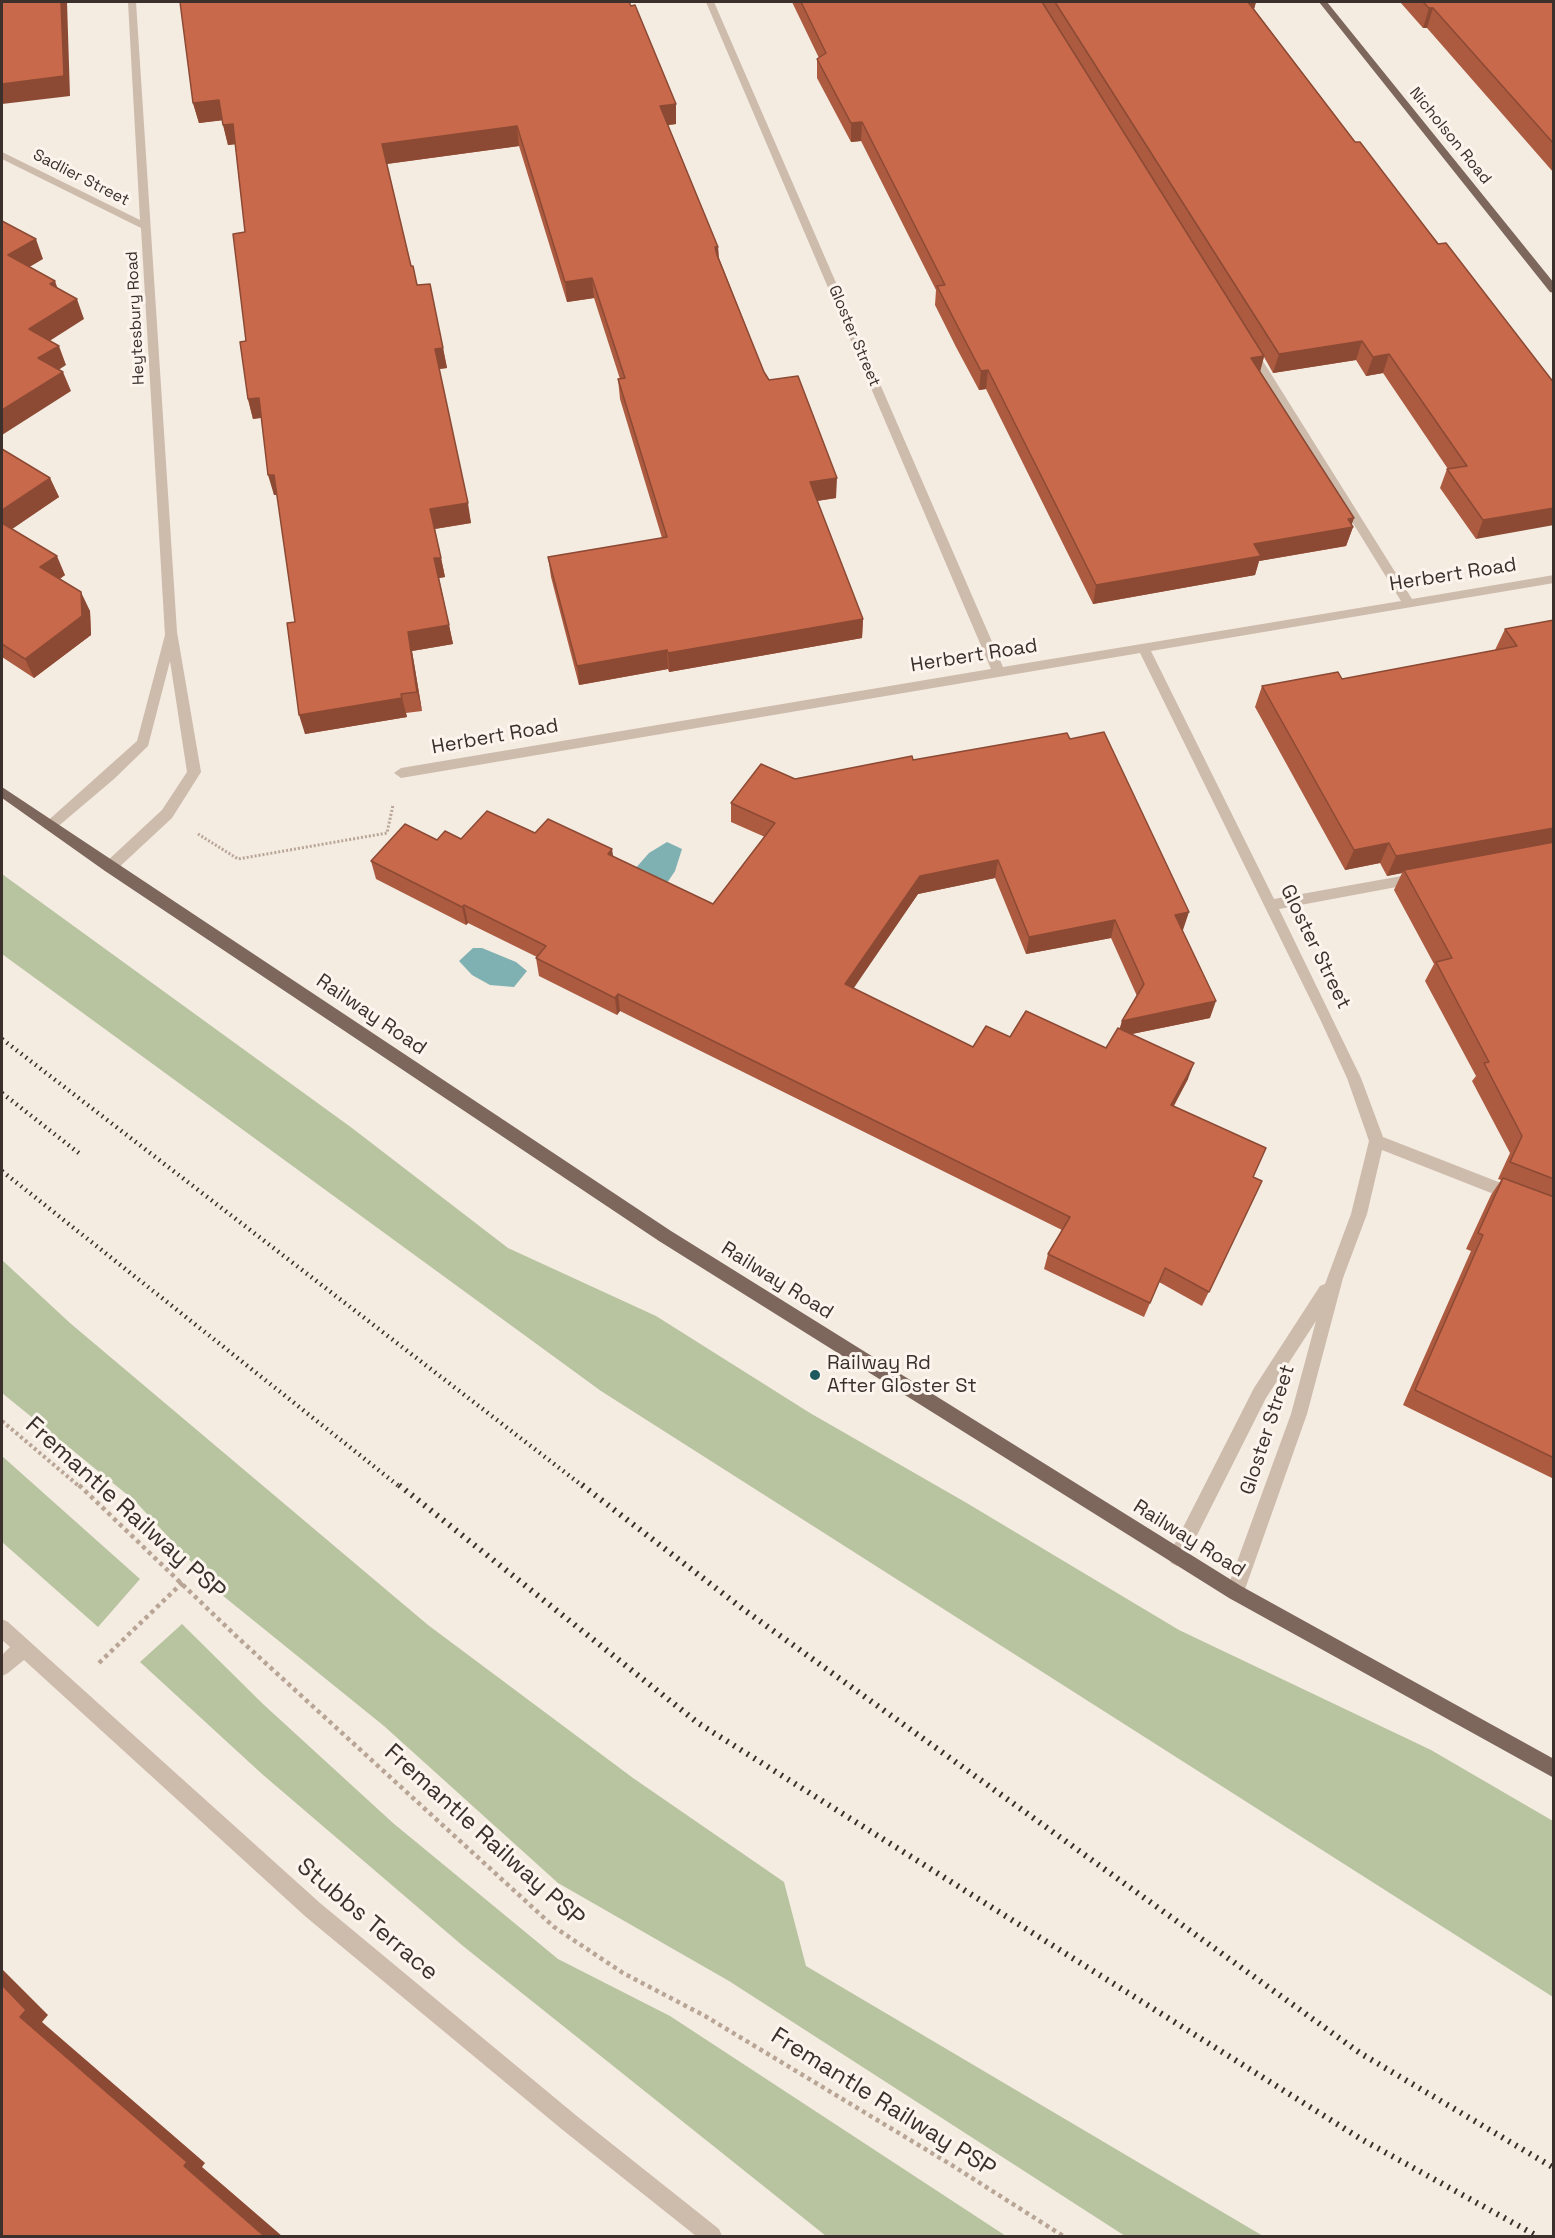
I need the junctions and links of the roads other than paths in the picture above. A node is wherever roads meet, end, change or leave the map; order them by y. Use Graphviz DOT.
graph roads {
  1 [pos="132,2"];
  2 [pos="710,2"];
  3 [pos="1323,2"];
  4 [pos="2,155"];
  5 [pos="147,227"];
  6 [pos="1554,290"];
  7 [pos="1247,342"];
  8 [pos="1554,579"];
  9 [pos="1408,602"];
  10 [pos="171,632"];
  11 [pos="1143,647"];
  12 [pos="998,671"];
  13 [pos="401,773"];
  14 [pos="2,792"];
  15 [pos="50,825"];
  16 [pos="110,867"];
  17 [pos="1427,876"];
  18 [pos="1270,905"];
  19 [pos="1377,1141"];
  20 [pos="1534,1202"];
  21 [pos="1335,1278"];
  22 [pos="1178,1557"];
  23 [pos="1234,1592"];
  24 [pos="2,1628"];
  25 [pos="23,1648"];
  26 [pos="2,1667"];
  27 [pos="1554,1769"];
  28 [pos="712,2236"];
  1 -- 5 [label="street, Heytesbury Road"];
  2 -- 12 [label="street, Gloster Street"];
  3 -- 6 [label="main road, Nicholson Road"];
  4 -- 5 [label="street, Sadlier Street"];
  5 -- 10 [label="street, Heytesbury Road"];
  7 -- 9 [label="street"];
  8 -- 9 [label="street, Herbert Road"];
  9 -- 11 [label="street, Herbert Road"];
  10 -- 15 [label="street, Heytesbury Road"];
  10 -- 16 [label="street, Heytesbury Road"];
  11 -- 12 [label="street, Herbert Road"];
  11 -- 18 [label="street, Gloster Street"];
  12 -- 13 [label="street, Herbert Road"];
  14 -- 15 [label="main road, Railway Road"];
  15 -- 16 [label="main road, Railway Road"];
  16 -- 22 [label="main road, Railway Road"];
  17 -- 18 [label="street"];
  18 -- 19 [label="street, Gloster Street"];
  19 -- 20 [label="street"];
  19 -- 21 [label="street, Gloster Street"];
  21 -- 22 [label="street, Gloster Street"];
  21 -- 23 [label="street, Gloster Street"];
  22 -- 23 [label="main road, Railway Road"];
  23 -- 27 [label="main road, Railway Road"];
  24 -- 25 [label="street, Stubbs Terrace"];
  25 -- 26 [label="street"];
  25 -- 28 [label="street, Stubbs Terrace"];
}
